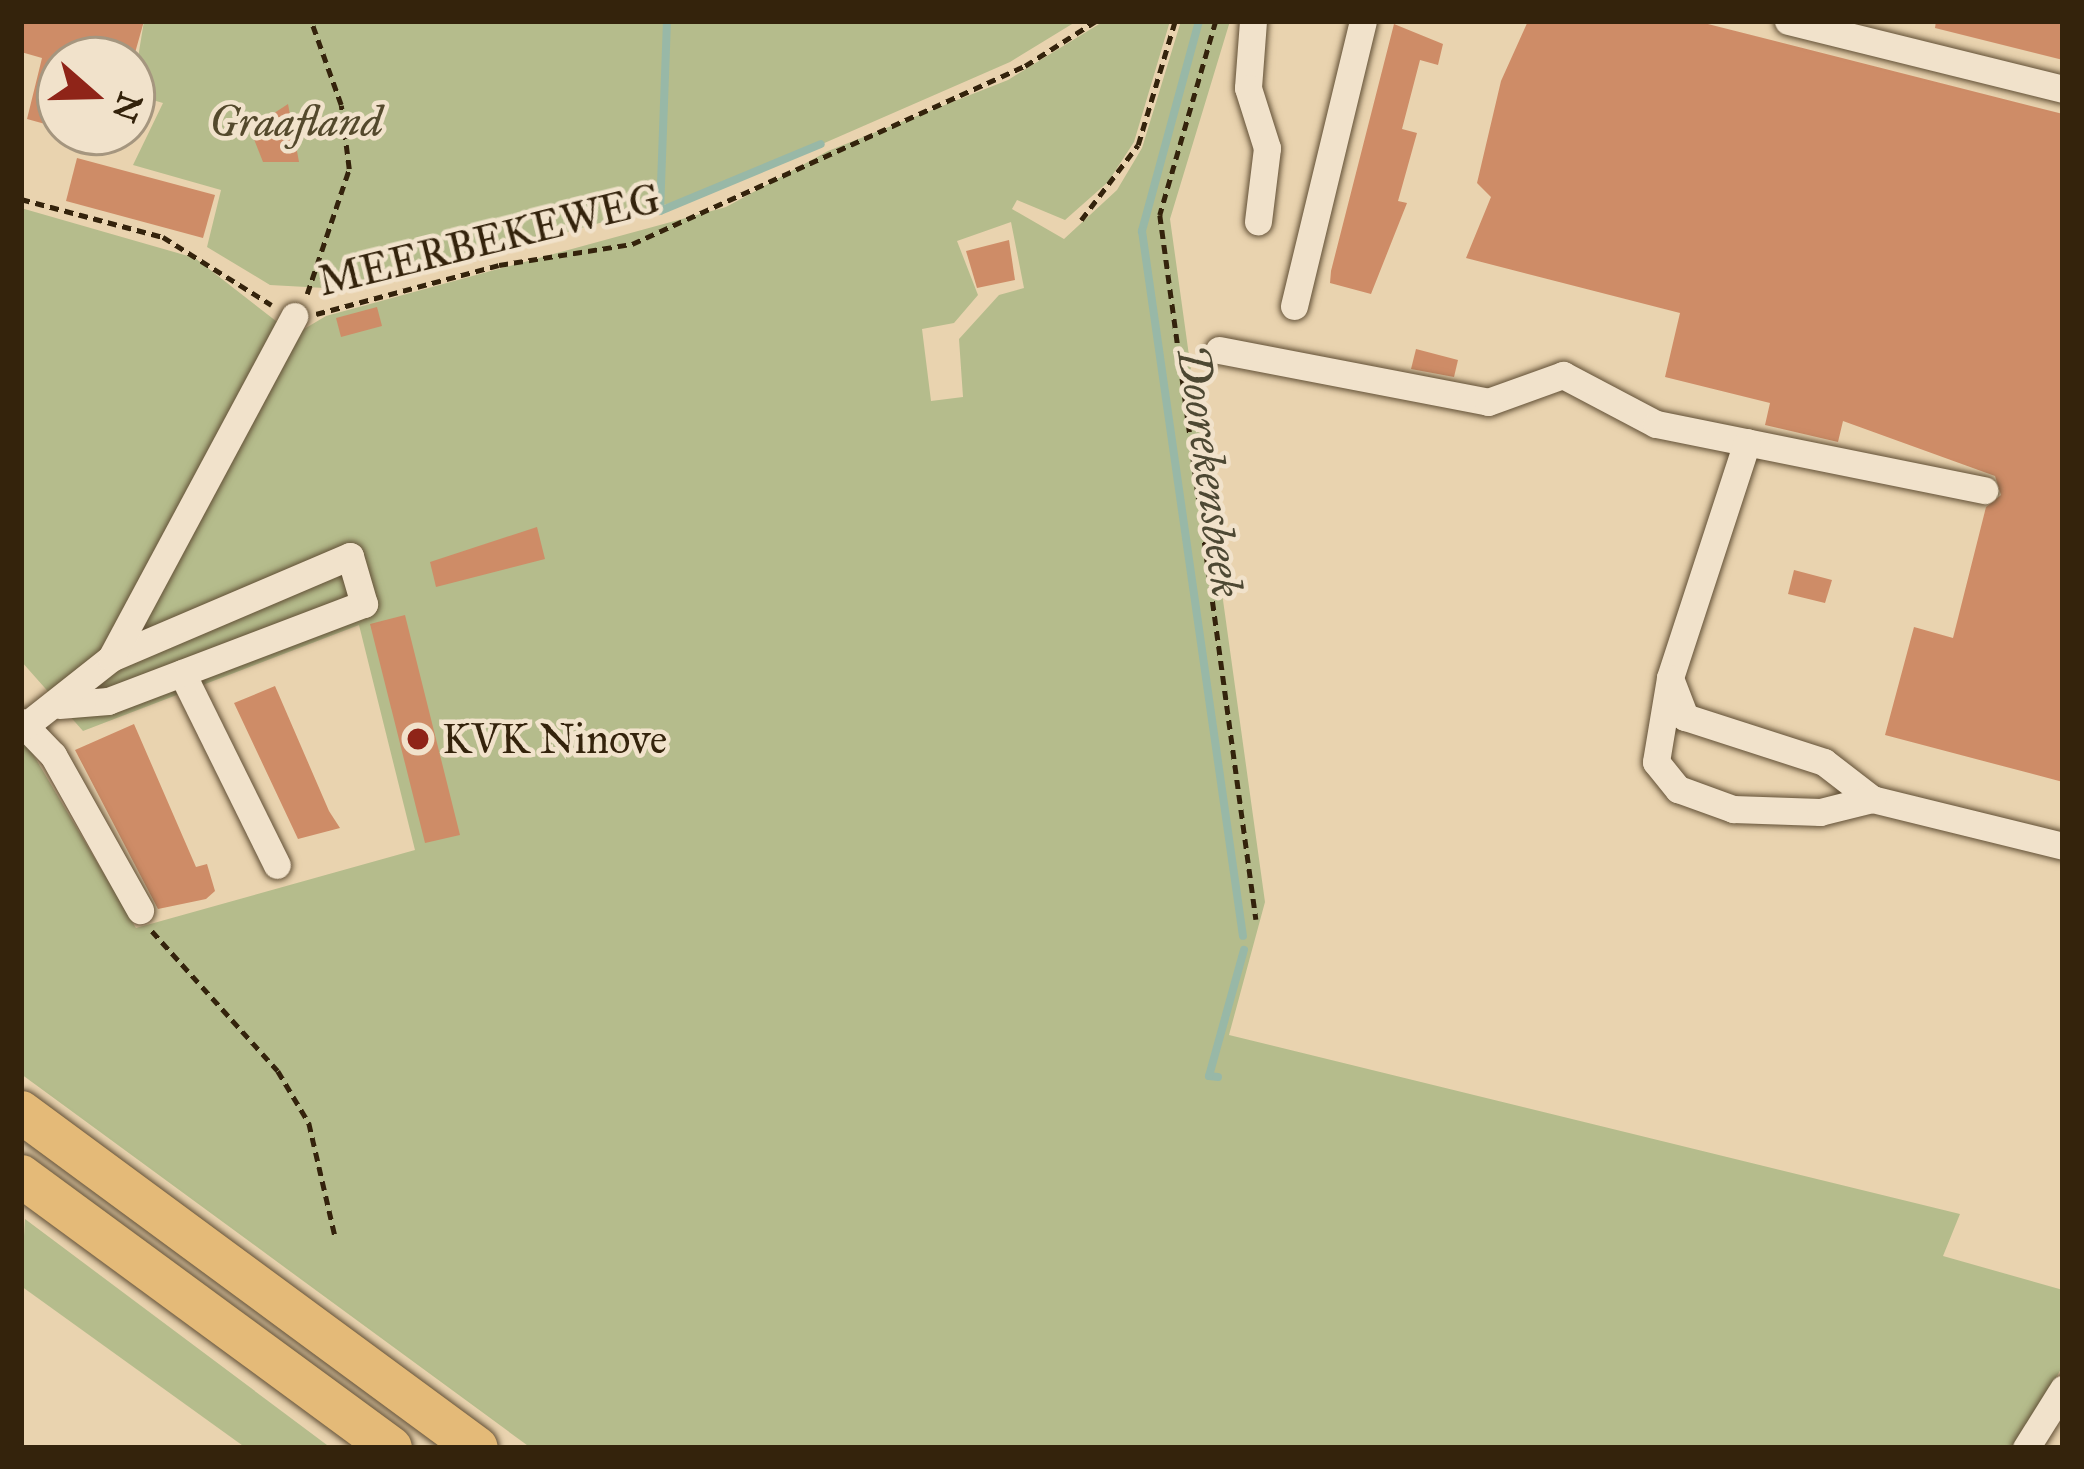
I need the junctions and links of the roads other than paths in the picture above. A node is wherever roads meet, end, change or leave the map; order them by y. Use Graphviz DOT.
graph roads {
  1 [pos="1253,21"];
  2 [pos="1363,21"];
  3 [pos="1788,21"];
  4 [pos="2063,89"];
  5 [pos="1258,221"];
  6 [pos="1294,306"];
  7 [pos="294,316"];
  8 [pos="1219,350"];
  9 [pos="1747,442"];
  10 [pos="1984,490"];
  11 [pos="111,658"];
  12 [pos="182,673"];
  13 [pos="1670,679"];
  14 [pos="59,706"];
  15 [pos="23,724"];
  16 [pos="1872,799"];
  17 [pos="2063,846"];
  18 [pos="277,865"];
  19 [pos="140,910"];
  20 [pos="21,1112"];
  21 [pos="21,1176"];
  22 [pos="2063,1388"];
  23 [pos="391,1448"];
  24 [pos="477,1448"];
  25 [pos="2026,1448"];
  1 -- 5 [label="street"];
  2 -- 6 [label="street"];
  3 -- 4 [label="street"];
  7 -- 11 [label="street"];
  8 -- 9 [label="street"];
  9 -- 10 [label="street"];
  9 -- 13 [label="street"];
  11 -- 12 [label="street"];
  11 -- 14 [label="street"];
  12 -- 14 [label="street"];
  12 -- 18 [label="street"];
  13 -- 16 [label="street"];
  13 -- 16 [label="street"];
  14 -- 15 [label="street"];
  15 -- 19 [label="street"];
  16 -- 17 [label="street"];
  20 -- 24 [label="highway"];
  21 -- 23 [label="highway"];
  22 -- 25 [label="street"];
}
